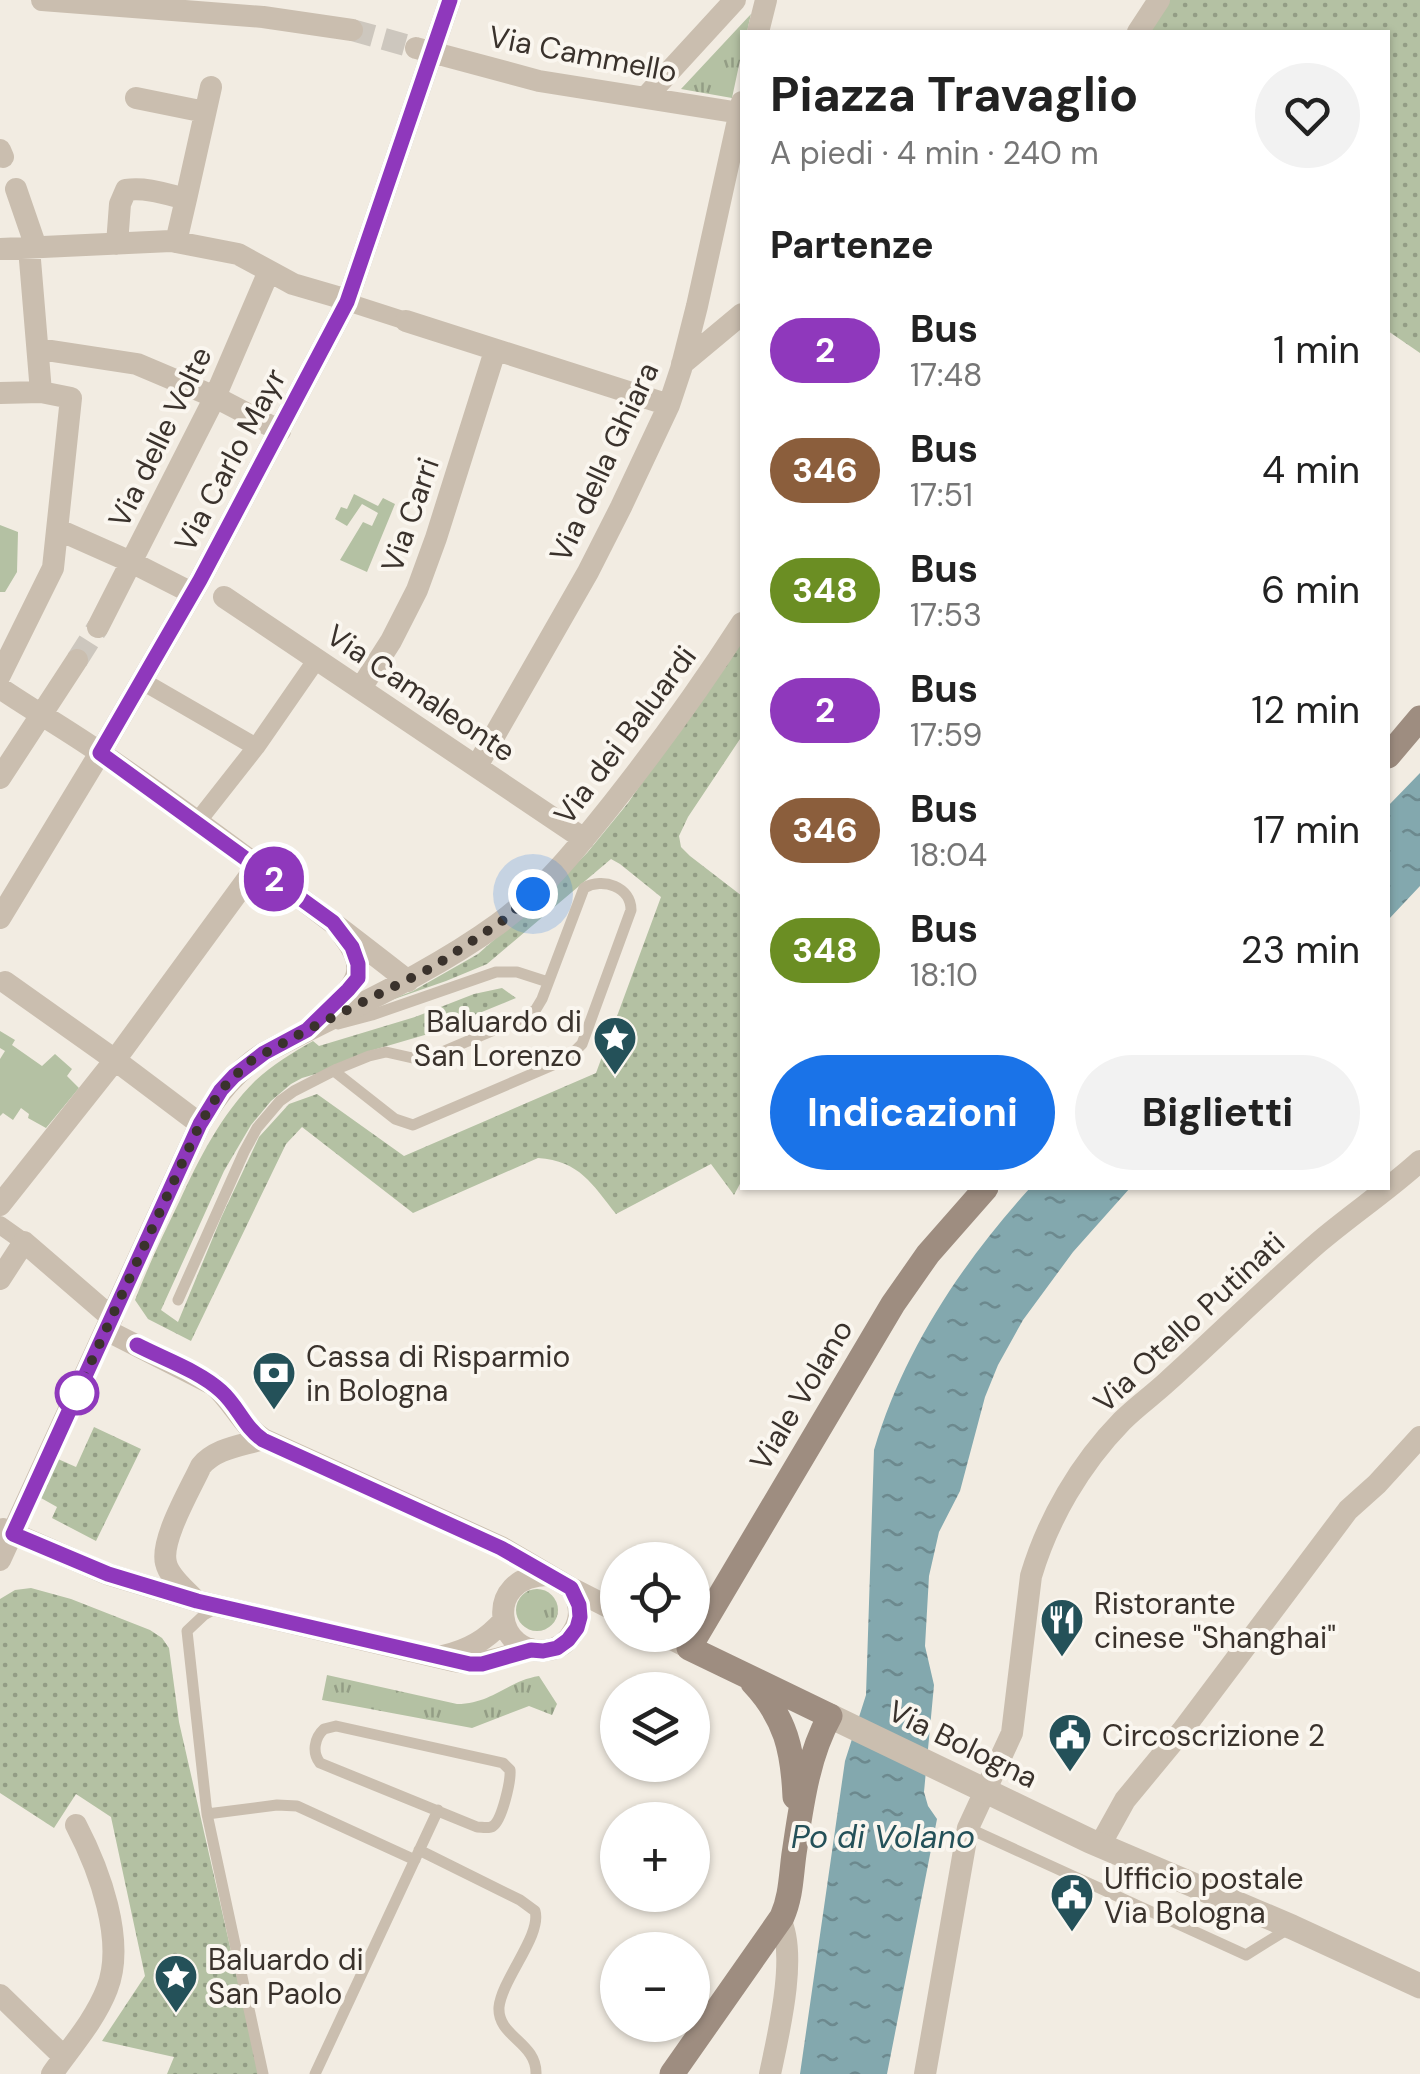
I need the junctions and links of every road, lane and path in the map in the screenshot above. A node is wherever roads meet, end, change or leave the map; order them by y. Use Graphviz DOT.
graph roads {
  1 [pos="42,0"];
  2 [pos="450,0"];
  3 [pos="736,0"];
  4 [pos="766,0"];
  5 [pos="1160,0"];
  6 [pos="352,30"];
  7 [pos="758,30"];
  8 [pos="1139,30"];
  9 [pos="424,51"];
  10 [pos="211,87"];
  11 [pos="646,97"];
  12 [pos="136,98"];
  13 [pos="740,108"];
  14 [pos="206,112"];
  15 [pos="740,112"];
  16 [pos="16,189"];
  17 [pos="186,199"];
  18 [pos="176,242"];
  19 [pos="117,244"];
  20 [pos="33,248"];
  21 [pos="0,249"];
  22 [pos="269,271"];
  23 [pos="347,302"];
  24 [pos="740,316"];
  25 [pos="406,322"];
  26 [pos="39,349"];
  27 [pos="495,351"];
  28 [pos="682,364"];
  29 [pos="41,392"];
  30 [pos="0,393"];
  31 [pos="215,397"];
  32 [pos="669,404"];
  33 [pos="280,431"];
  34 [pos="59,530"];
  35 [pos="132,562"];
  36 [pos="207,589"];
  37 [pos="740,626"];
  38 [pos="98,627"];
  39 [pos="317,659"];
  40 [pos="77,660"];
  41 [pos="0,675"];
  42 [pos="142,681"];
  43 [pos="0,688"];
  44 [pos="361,688"];
  45 [pos="40,715"];
  46 [pos="1420,718"];
  47 [pos="256,747"];
  48 [pos="100,753"];
  49 [pos="1390,754"];
  50 [pos="477,766"];
  51 [pos="0,778"];
  52 [pos="197,822"];
  53 [pos="584,839"];
  54 [pos="257,866"];
  55 [pos="0,918"];
  56 [pos="333,922"];
  57 [pos="3,980"];
  58 [pos="408,981"];
  59 [pos="548,982"];
  60 [pos="307,1030"];
  61 [pos="115,1060"];
  62 [pos="334,1071"];
  63 [pos="200,1124"];
  64 [pos="1420,1161"];
  65 [pos="1390,1185"];
  66 [pos="984,1190"];
  67 [pos="1384,1190"];
  68 [pos="0,1206"];
  69 [pos="0,1225"];
  70 [pos="24,1242"];
  71 [pos="0,1279"];
  72 [pos="178,1300"];
  73 [pos="109,1324"];
  74 [pos="1420,1437"];
  75 [pos="263,1440"];
  76 [pos="7,1531"];
  77 [pos="489,1542"];
  78 [pos="0,1560"];
  79 [pos="548,1575"];
  80 [pos="571,1588"];
  81 [pos="512,1589"];
  82 [pos="600,1603"];
  83 [pos="208,1604"];
  84 [pos="710,1613"];
  85 [pos="504,1620"];
  86 [pos="600,1621"];
  87 [pos="577,1628"];
  88 [pos="531,1650"];
  89 [pos="697,1652"];
  90 [pos="440,1656"];
  91 [pos="750,1679"];
  92 [pos="841,1721"];
  93 [pos="974,1785"];
  94 [pos="438,1810"];
  95 [pos="207,1814"];
  96 [pos="76,1825"];
  97 [pos="968,1828"];
  98 [pos="1100,1845"];
  99 [pos="417,1855"];
  100 [pos="794,1861"];
  101 [pos="780,1920"];
  102 [pos="1283,1933"];
  103 [pos="1420,1986"];
  104 [pos="0,1995"];
  105 [pos="58,2066"];
  106 [pos="263,2074"];
  107 [pos="315,2074"];
  108 [pos="536,2074"];
  109 [pos="672,2074"];
  110 [pos="770,2074"];
  111 [pos="925,2074"];
  1 -- 6 [label="street"];
  2 -- 9 [label="street, Via Carlo Mayr"];
  3 -- 11 [label="street"];
  4 -- 7 [label="street"];
  5 -- 8 [label="street"];
  9 -- 11 [label="street, Via Cammello"];
  9 -- 23 [label="street, Via Carlo Mayr"];
  10 -- 14 [label="street"];
  11 -- 13 [label="street, Via Cammello"];
  12 -- 14 [label="street"];
  14 -- 17 [label="street"];
  15 -- 28 [label="street, Via della Ghiara"];
  16 -- 20 [label="street"];
  17 -- 18 [label="street"];
  17 -- 19 [label="street"];
  18 -- 19 [label="street"];
  18 -- 22 [label="street"];
  19 -- 20 [label="street"];
  20 -- 21 [label="street"];
  20 -- 26 [label="street"];
  22 -- 23 [label="street"];
  22 -- 31 [label="street, Via delle Volte"];
  23 -- 25 [label="street"];
  23 -- 33 [label="street, Via Carlo Mayr"];
  24 -- 28 [label="street"];
  25 -- 27 [label="street"];
  26 -- 29 [label="street"];
  26 -- 31 [label="street"];
  27 -- 32 [label="street"];
  27 -- 44 [label="street, Via Carri"];
  28 -- 32 [label="street, Via della Ghiara"];
  29 -- 30 [label="street"];
  29 -- 34 [label="street"];
  31 -- 33 [label="street"];
  31 -- 35 [label="street, Via delle Volte"];
  32 -- 50 [label="street, Via della Ghiara"];
  33 -- 36 [label="street, Via Carlo Mayr"];
  34 -- 35 [label="street, Via Camaleonte"];
  34 -- 41 [label="street"];
  35 -- 36 [label="street, Via Camaleonte"];
  35 -- 38 [label="street, Via delle Volte"];
  36 -- 39 [label="street, Via Camaleonte"];
  36 -- 42 [label="street, Via Carlo Mayr"];
  37 -- 53 [label="street, Via dei Baluardi"];
  39 -- 44 [label="street, Via Camaleonte"];
  39 -- 47 [label="street"];
  40 -- 45 [label="street"];
  42 -- 47 [label="street"];
  42 -- 48 [label="street, Via Carlo Mayr"];
  43 -- 45 [label="street"];
  44 -- 50 [label="street, Via Camaleonte"];
  45 -- 48 [label="street"];
  45 -- 51 [label="street"];
  46 -- 49 [label="main road"];
  47 -- 52 [label="street"];
  48 -- 52 [label="street"];
  48 -- 55 [label="street, Via Carlo Mayr"];
  50 -- 53 [label="street, Via Camaleonte"];
  52 -- 54 [label="street"];
  53 -- 58 [label="street, Via dei Baluardi"];
  54 -- 56 [label="street"];
  54 -- 61 [label="street"];
  56 -- 58 [label="street"];
  56 -- 60 [label="street"];
  57 -- 61 [label="street"];
  58 -- 60 [label="street, Via dei Baluardi"];
  59 -- 60 [label="lane"];
  59 -- 62 [label="lane"];
  59 -- 62 [label="lane"];
  60 -- 63 [label="street, Via dei Baluardi"];
  61 -- 63 [label="street"];
  61 -- 68 [label="street"];
  62 -- 72 [label="lane"];
  63 -- 73 [label="street, Via dei Baluardi"];
  64 -- 65 [label="street, Via Otello Putinati"];
  66 -- 84 [label="main road, Viale Volano"];
  67 -- 93 [label="street, Via Otello Putinati"];
  69 -- 70 [label="street"];
  70 -- 71 [label="street"];
  70 -- 73 [label="street"];
  73 -- 75 [label="street"];
  73 -- 76 [label="street, Via dei Baluardi"];
  74 -- 98 [label="street"];
  75 -- 77 [label="street"];
  75 -- 83 [label="street"];
  76 -- 78 [label="street, Via dei Baluardi"];
  76 -- 83 [label="street"];
  77 -- 79 [label="street"];
  77 -- 81 [label="street"];
  79 -- 80 [label="street"];
  79 -- 81 [label="street"];
  80 -- 82 [label="street"];
  80 -- 87 [label="street"];
  81 -- 85 [label="street"];
  83 -- 90 [label="street"];
  83 -- 95 [label="lane"];
  85 -- 88 [label="street"];
  85 -- 90 [label="street"];
  86 -- 87 [label="street"];
  87 -- 88 [label="street"];
  88 -- 90 [label="street"];
  89 -- 91 [label="main road, Via Bologna"];
  91 -- 92 [label="main road, Via Bologna"];
  91 -- 100 [label="main road"];
  92 -- 93 [label="street, Via Bologna"];
  92 -- 100 [label="main road"];
  93 -- 97 [label="street, Via Otello Putinati"];
  93 -- 98 [label="street, Via Bologna"];
  94 -- 94 [label="lane"];
  94 -- 99 [label="lane"];
  95 -- 99 [label="lane"];
  95 -- 106 [label="lane"];
  96 -- 105 [label="street"];
  97 -- 102 [label="lane"];
  97 -- 111 [label="street, Via Otello Putinati"];
  98 -- 102 [label="street, Via Bologna"];
  99 -- 107 [label="lane"];
  99 -- 108 [label="lane"];
  100 -- 101 [label="main road"];
  101 -- 109 [label="main road"];
  101 -- 110 [label="street"];
  102 -- 103 [label="street, Via Bologna"];
  104 -- 105 [label="street"];
}
